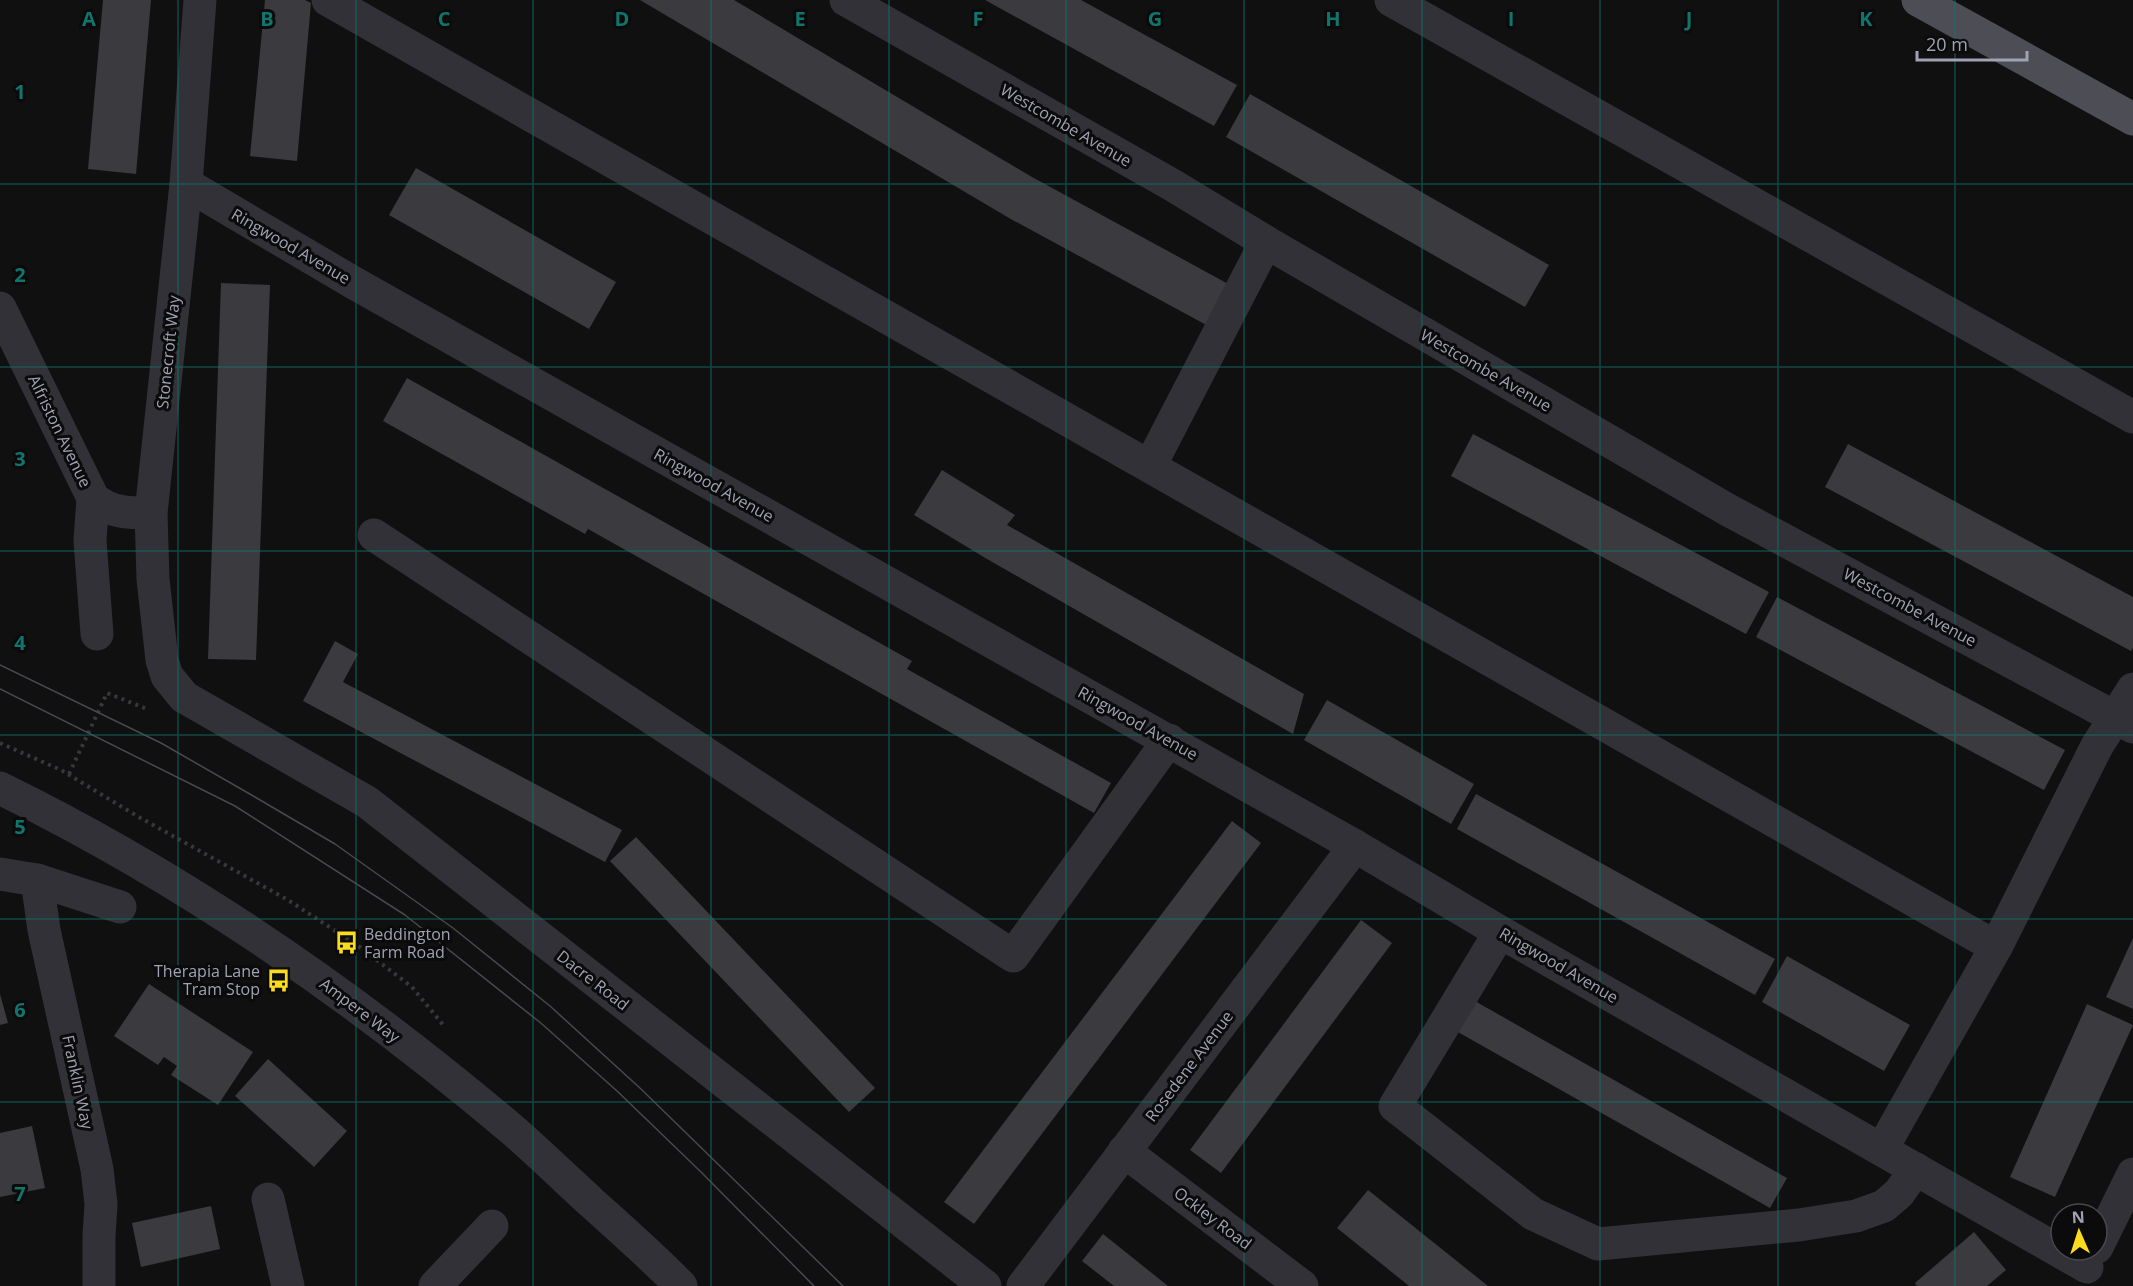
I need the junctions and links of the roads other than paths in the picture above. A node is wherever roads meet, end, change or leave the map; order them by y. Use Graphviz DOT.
graph roads {
  1 [pos="200,0"];
  2 [pos="328,0"];
  3 [pos="846,0"];
  4 [pos="1391,0"];
  5 [pos="1918,0"];
  6 [pos="2133,119"];
  7 [pos="186,184"];
  8 [pos="1266,242"];
  9 [pos="0,308"];
  10 [pos="2133,417"];
  11 [pos="1150,466"];
  12 [pos="93,498"];
  13 [pos="151,513"];
  14 [pos="374,535"];
  15 [pos="98,634"];
  16 [pos="2133,689"];
  17 [pos="184,697"];
  18 [pos="2124,723"];
  19 [pos="1169,740"];
  20 [pos="0,788"];
  21 [pos="1355,846"];
  22 [pos="0,874"];
  23 [pos="37,880"];
  24 [pos="120,907"];
  25 [pos="1500,932"];
  26 [pos="1996,947"];
  27 [pos="1882,1149"];
  28 [pos="1124,1151"];
  29 [pos="1916,1169"];
  30 [pos="2133,1174"];
  31 [pos="268,1199"];
  32 [pos="2109,1220"];
  33 [pos="492,1226"];
  34 [pos="2049,1241"];
  35 [pos="99,1286"];
  36 [pos="288,1286"];
  37 [pos="435,1286"];
  38 [pos="681,1286"];
  39 [pos="985,1286"];
  40 [pos="1023,1286"];
  41 [pos="1302,1286"];
  1 -- 7 [label="street, Stonecroft Way"];
  2 -- 11 [label="street"];
  3 -- 8 [label="street, Westcombe Avenue"];
  4 -- 10 [label="street"];
  5 -- 6 [label="main road"];
  7 -- 13 [label="street, Stonecroft Way"];
  7 -- 19 [label="street, Ringwood Avenue"];
  8 -- 11 [label="street"];
  8 -- 18 [label="street, Westcombe Avenue"];
  9 -- 12 [label="street, Alfriston Avenue"];
  11 -- 26 [label="street"];
  12 -- 13 [label="street, Alfriston Avenue"];
  12 -- 15 [label="street"];
  13 -- 17 [label="street, Stonecroft Way"];
  14 -- 19 [label="street"];
  16 -- 18 [label="street"];
  17 -- 39 [label="street, Dacre Road"];
  18 -- 26 [label="street"];
  19 -- 21 [label="street, Ringwood Avenue"];
  20 -- 38 [label="street, Ampere Way"];
  21 -- 25 [label="street, Ringwood Avenue"];
  21 -- 28 [label="street, Rosedene Avenue"];
  22 -- 23 [label="street"];
  23 -- 24 [label="street"];
  23 -- 35 [label="street, Franklin Way"];
  25 -- 27 [label="street, Ringwood Avenue"];
  25 -- 29 [label="street"];
  26 -- 27 [label="street"];
  27 -- 29 [label="street, Ringwood Avenue"];
  28 -- 40 [label="street, Rosedene Avenue"];
  28 -- 41 [label="street, Ockley Road"];
  29 -- 34 [label="street, Ringwood Avenue"];
  30 -- 32 [label="street"];
  31 -- 36 [label="street"];
  33 -- 37 [label="street"];
}
